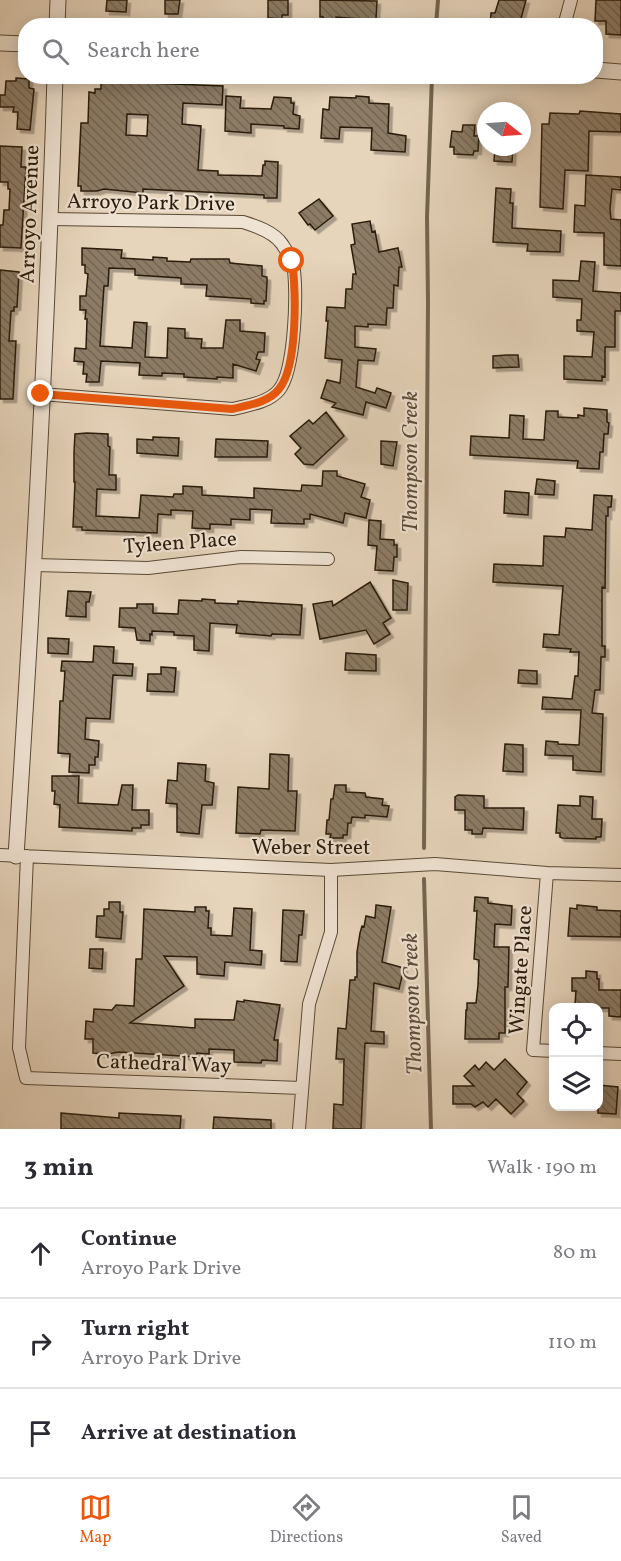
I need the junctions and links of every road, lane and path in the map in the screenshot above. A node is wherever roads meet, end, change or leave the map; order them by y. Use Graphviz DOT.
graph roads {
  1 [pos="58,0"];
  2 [pos="571,0"];
  3 [pos="57,18"];
  4 [pos="566,18"];
  5 [pos="0,43"];
  6 [pos="18,44"];
  7 [pos="603,71"];
  8 [pos="621,72"];
  9 [pos="55,84"];
  10 [pos="51,219"];
  11 [pos="41,394"];
  12 [pos="328,559"];
  13 [pos="35,565"];
  14 [pos="0,855"];
  15 [pos="22,856"];
  16 [pos="331,870"];
  17 [pos="547,873"];
  18 [pos="621,875"];
  19 [pos="549,1051"];
  20 [pos="603,1053"];
  21 [pos="621,1054"];
  22 [pos="301,1088"];
  23 [pos="299,1129"];
  1 -- 3 [label="street"];
  2 -- 4 [label="street"];
  5 -- 6 [label="street"];
  7 -- 8 [label="street"];
  9 -- 10 [label="street, Arroyo Avenue"];
  10 -- 11 [label="street, Arroyo Avenue"];
  10 -- 11 [label="street, Arroyo Park Drive"];
  11 -- 13 [label="street, Arroyo Avenue"];
  12 -- 13 [label="street, Tyleen Place"];
  13 -- 15 [label="street, Arroyo Avenue"];
  14 -- 15 [label="street, Weber Street"];
  15 -- 16 [label="street, Weber Street"];
  15 -- 22 [label="street, Cathedral Way"];
  16 -- 17 [label="street, Weber Street"];
  16 -- 22 [label="street"];
  17 -- 18 [label="street, Weber Street"];
  17 -- 19 [label="street, Wingate Place"];
  20 -- 21 [label="street"];
  22 -- 23 [label="street"];
}
